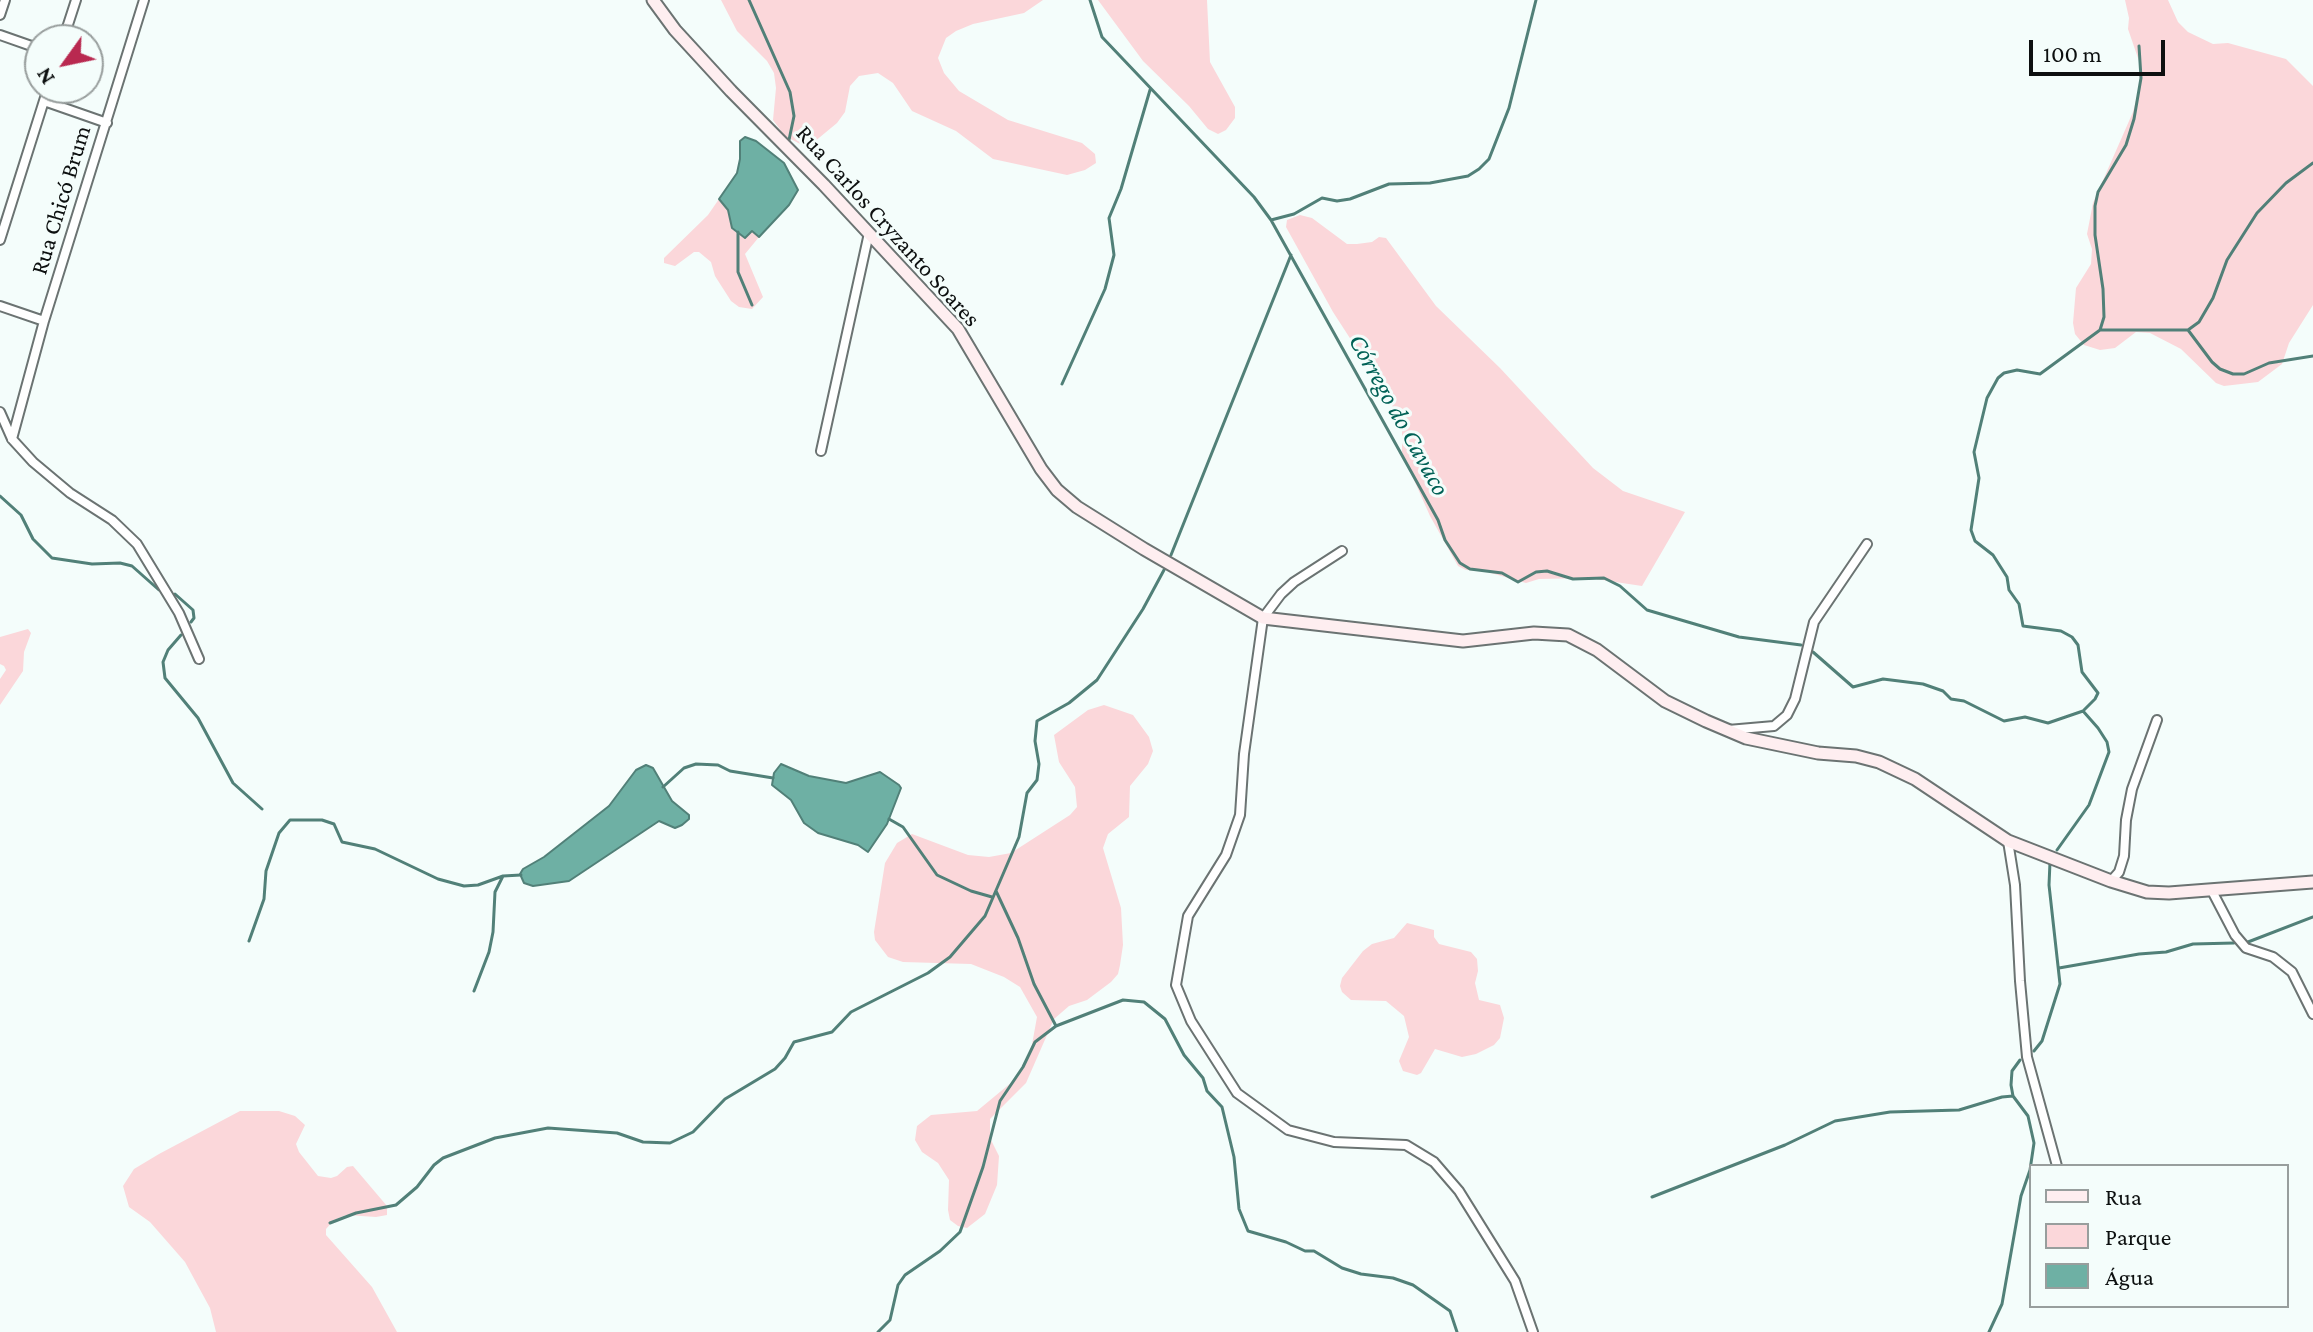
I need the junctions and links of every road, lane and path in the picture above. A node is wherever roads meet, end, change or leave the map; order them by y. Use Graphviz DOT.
graph roads {
  1 [pos="5,0"];
  2 [pos="76,0"];
  3 [pos="144,0"];
  4 [pos="653,0"];
  5 [pos="0,15"];
  6 [pos="68,24"];
  7 [pos="0,35"];
  8 [pos="24,43"];
  9 [pos="43,104"];
  10 [pos="53,104"];
  11 [pos="107,123"];
  12 [pos="2,220"];
  13 [pos="869,233"];
  14 [pos="0,240"];
  15 [pos="0,306"];
  16 [pos="44,321"];
  17 [pos="0,412"];
  18 [pos="12,439"];
  19 [pos="821,451"];
  20 [pos="1867,544"];
  21 [pos="1342,551"];
  22 [pos="1263,618"];
  23 [pos="199,659"];
  24 [pos="2157,720"];
  25 [pos="1727,730"];
  26 [pos="2008,841"];
  27 [pos="2111,881"];
  28 [pos="2313,882"];
  29 [pos="2212,891"];
  30 [pos="2313,1014"];
  31 [pos="2056,1164"];
  32 [pos="1533,1332"];
  1 -- 5 [label="street"];
  2 -- 6 [label="street"];
  3 -- 11 [label="street, Rua Chicó Brum"];
  4 -- 13 [label="street, Rua Carlos Cryzanto Soares"];
  7 -- 8 [label="street"];
  9 -- 12 [label="street"];
  10 -- 11 [label="street"];
  11 -- 16 [label="street, Rua Chicó Brum"];
  12 -- 14 [label="street"];
  13 -- 19 [label="street"];
  13 -- 22 [label="street, Rua Carlos Cryzanto Soares"];
  15 -- 16 [label="street"];
  16 -- 18 [label="street, Rua Chicó Brum"];
  17 -- 18 [label="street"];
  18 -- 23 [label="street"];
  20 -- 25 [label="street"];
  21 -- 22 [label="street"];
  22 -- 25 [label="street, Rua Carlos Cryzanto Soares"];
  22 -- 32 [label="street"];
  24 -- 27 [label="street"];
  25 -- 26 [label="street, Rua Carlos Cryzanto Soares"];
  26 -- 27 [label="street, Rua Carlos Cryzanto Soares"];
  26 -- 31 [label="street"];
  27 -- 29 [label="street, Rua Carlos Cryzanto Soares"];
  28 -- 29 [label="street, Rua Carlos Cryzanto Soares"];
  29 -- 30 [label="street"];
}
